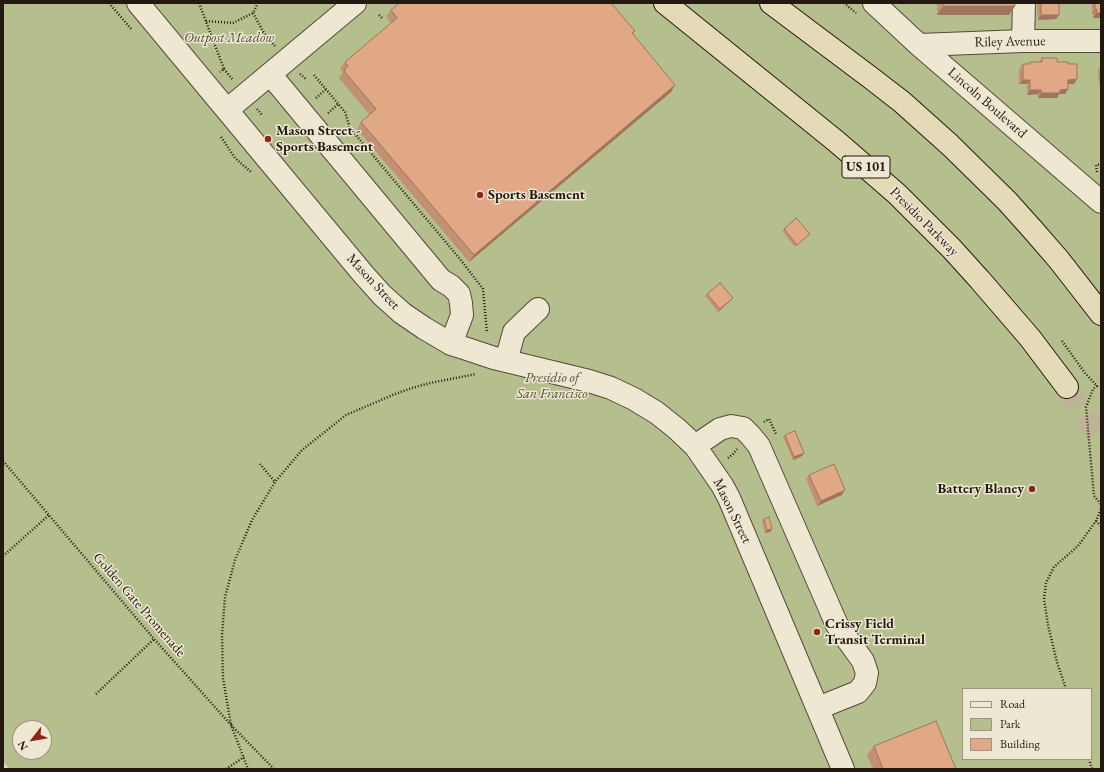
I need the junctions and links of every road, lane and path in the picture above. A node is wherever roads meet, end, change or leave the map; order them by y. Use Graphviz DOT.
graph roads {
  1 [pos="138,3"];
  2 [pos="199,3"];
  3 [pos="258,3"];
  4 [pos="355,3"];
  5 [pos="665,3"];
  6 [pos="770,3"];
  7 [pos="874,3"];
  8 [pos="1024,3"];
  9 [pos="253,13"];
  10 [pos="379,15"];
  11 [pos="382,18"];
  12 [pos="206,21"];
  13 [pos="1023,41"];
  14 [pos="1101,41"];
  15 [pos="919,45"];
  16 [pos="279,50"];
  17 [pos="224,69"];
  18 [pos="220,72"];
  19 [pos="270,74"];
  20 [pos="314,75"];
  21 [pos="237,85"];
  22 [pos="326,89"];
  23 [pos="320,95"];
  24 [pos="339,104"];
  25 [pos="332,109"];
  26 [pos="227,110"];
  27 [pos="1101,164"];
  28 [pos="1096,165"];
  29 [pos="1101,202"];
  30 [pos="538,309"];
  31 [pos="1101,314"];
  32 [pos="487,333"];
  33 [pos="1062,341"];
  34 [pos="451,344"];
  35 [pos="506,361"];
  36 [pos="477,374"];
  37 [pos="1067,387"];
  38 [pos="695,446"];
  39 [pos="3,462"];
  40 [pos="260,464"];
  41 [pos="275,482"];
  42 [pos="1101,504"];
  43 [pos="1101,509"];
  44 [pos="49,515"];
  45 [pos="1096,521"];
  46 [pos="1101,526"];
  47 [pos="3,556"];
  48 [pos="154,639"];
  49 [pos="1066,688"];
  50 [pos="96,694"];
  51 [pos="818,708"];
  52 [pos="231,724"];
  53 [pos="244,756"];
  54 [pos="226,769"];
  55 [pos="248,769"];
  56 [pos="274,769"];
  57 [pos="843,769"];
  1 -- 26 [label="street, Mason Street"];
  2 -- 12 [label="path"];
  3 -- 9 [label="path"];
  4 -- 19 [label="street"];
  5 -- 37 [label="highway, Presidio Parkway / US 101"];
  6 -- 31 [label="highway"];
  7 -- 15 [label="street, Lincoln Boulevard"];
  8 -- 13 [label="street"];
  9 -- 12 [label="path"];
  9 -- 16 [label="path"];
  10 -- 11 [label="path"];
  12 -- 17 [label="path"];
  13 -- 14 [label="street, Riley Avenue"];
  13 -- 15 [label="street, Riley Avenue"];
  15 -- 29 [label="street, Lincoln Boulevard"];
  17 -- 18 [label="path"];
  17 -- 21 [label="path"];
  19 -- 26 [label="street"];
  19 -- 34 [label="street"];
  20 -- 22 [label="path"];
  22 -- 23 [label="path"];
  22 -- 24 [label="path"];
  24 -- 25 [label="path"];
  24 -- 32 [label="path"];
  26 -- 34 [label="street, Mason Street"];
  27 -- 28 [label="path"];
  30 -- 35 [label="street"];
  33 -- 42 [label="path"];
  34 -- 35 [label="street, Mason Street"];
  35 -- 38 [label="street, Mason Street"];
  36 -- 41 [label="path"];
  38 -- 51 [label="street, Mason Street"];
  38 -- 51 [label="street"];
  39 -- 44 [label="path, Golden Gate Promenade"];
  40 -- 41 [label="path"];
  41 -- 52 [label="path"];
  43 -- 45 [label="path"];
  44 -- 47 [label="path"];
  44 -- 48 [label="path, Golden Gate Promenade"];
  45 -- 46 [label="path"];
  45 -- 49 [label="path"];
  48 -- 50 [label="path"];
  48 -- 52 [label="path, Golden Gate Promenade"];
  51 -- 57 [label="street, Mason Street"];
  52 -- 53 [label="path, Golden Gate Promenade"];
  52 -- 56 [label="path"];
  53 -- 54 [label="path"];
  53 -- 55 [label="path, Golden Gate Promenade"];
}
